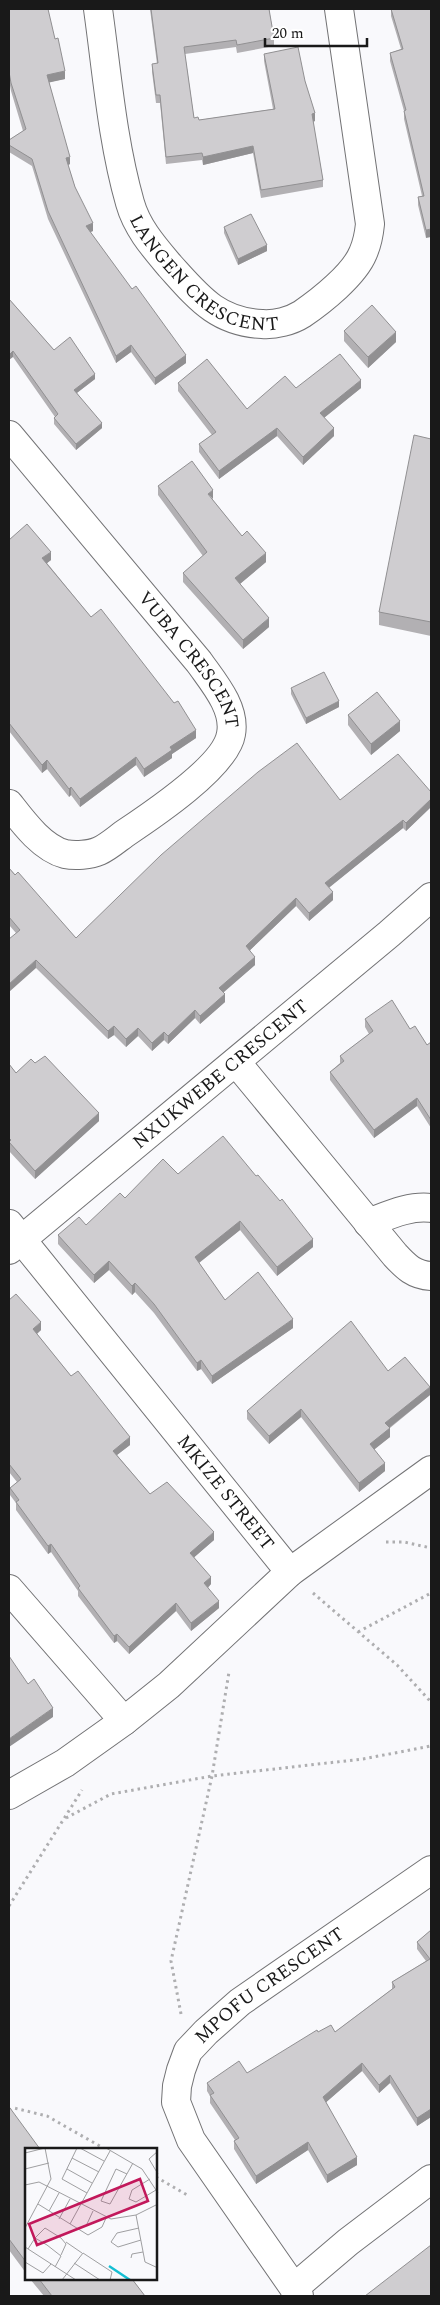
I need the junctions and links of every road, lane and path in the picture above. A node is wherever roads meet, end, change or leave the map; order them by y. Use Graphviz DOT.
graph roads {
  1 [pos="98,9"];
  2 [pos="339,9"];
  3 [pos="9,435"];
  4 [pos="9,804"];
  5 [pos="431,897"];
  6 [pos="236,1062"];
  7 [pos="431,1208"];
  8 [pos="368,1223"];
  9 [pos="13,1238"];
  10 [pos="431,1276"];
  11 [pos="431,1470"];
  12 [pos="290,1572"];
  13 [pos="9,1589"];
  14 [pos="431,1593"];
  15 [pos="231,1628"];
  16 [pos="358,1632"];
  17 [pos="431,1702"];
  18 [pos="124,1721"];
  19 [pos="431,1746"];
  20 [pos="212,1776"];
  21 [pos="85,1786"];
  22 [pos="9,1795"];
  23 [pos="66,1818"];
  24 [pos="431,1870"];
  25 [pos="9,1906"];
  26 [pos="188,2051"];
  27 [pos="9,2110"];
  28 [pos="104,2148"];
  29 [pos="431,2180"];
  30 [pos="297,2292"];
  1 -- 2 [label="street, LANGEN CRESCENT"];
  3 -- 4 [label="street, VUBA CRESCENT"];
  5 -- 6 [label="street, NXUKWEBE CRESCENT"];
  6 -- 8 [label="street"];
  6 -- 9 [label="street, NXUKWEBE CRESCENT"];
  7 -- 8 [label="street"];
  8 -- 10 [label="street"];
  9 -- 12 [label="street, MKIZE STREET"];
  11 -- 12 [label="street"];
  12 -- 15 [label="street"];
  12 -- 16 [label="path"];
  13 -- 18 [label="street"];
  14 -- 16 [label="path"];
  15 -- 18 [label="street"];
  15 -- 20 [label="path"];
  16 -- 17 [label="path"];
  18 -- 22 [label="street"];
  19 -- 20 [label="path"];
  20 -- 23 [label="path"];
  20 -- 26 [label="path"];
  21 -- 23 [label="path"];
  23 -- 25 [label="path"];
  24 -- 26 [label="street, MPOFU CRESCENT"];
  26 -- 30 [label="street, MPOFU CRESCENT"];
  27 -- 28 [label="path"];
  29 -- 30 [label="street, MPOFU CRESCENT"];
}
